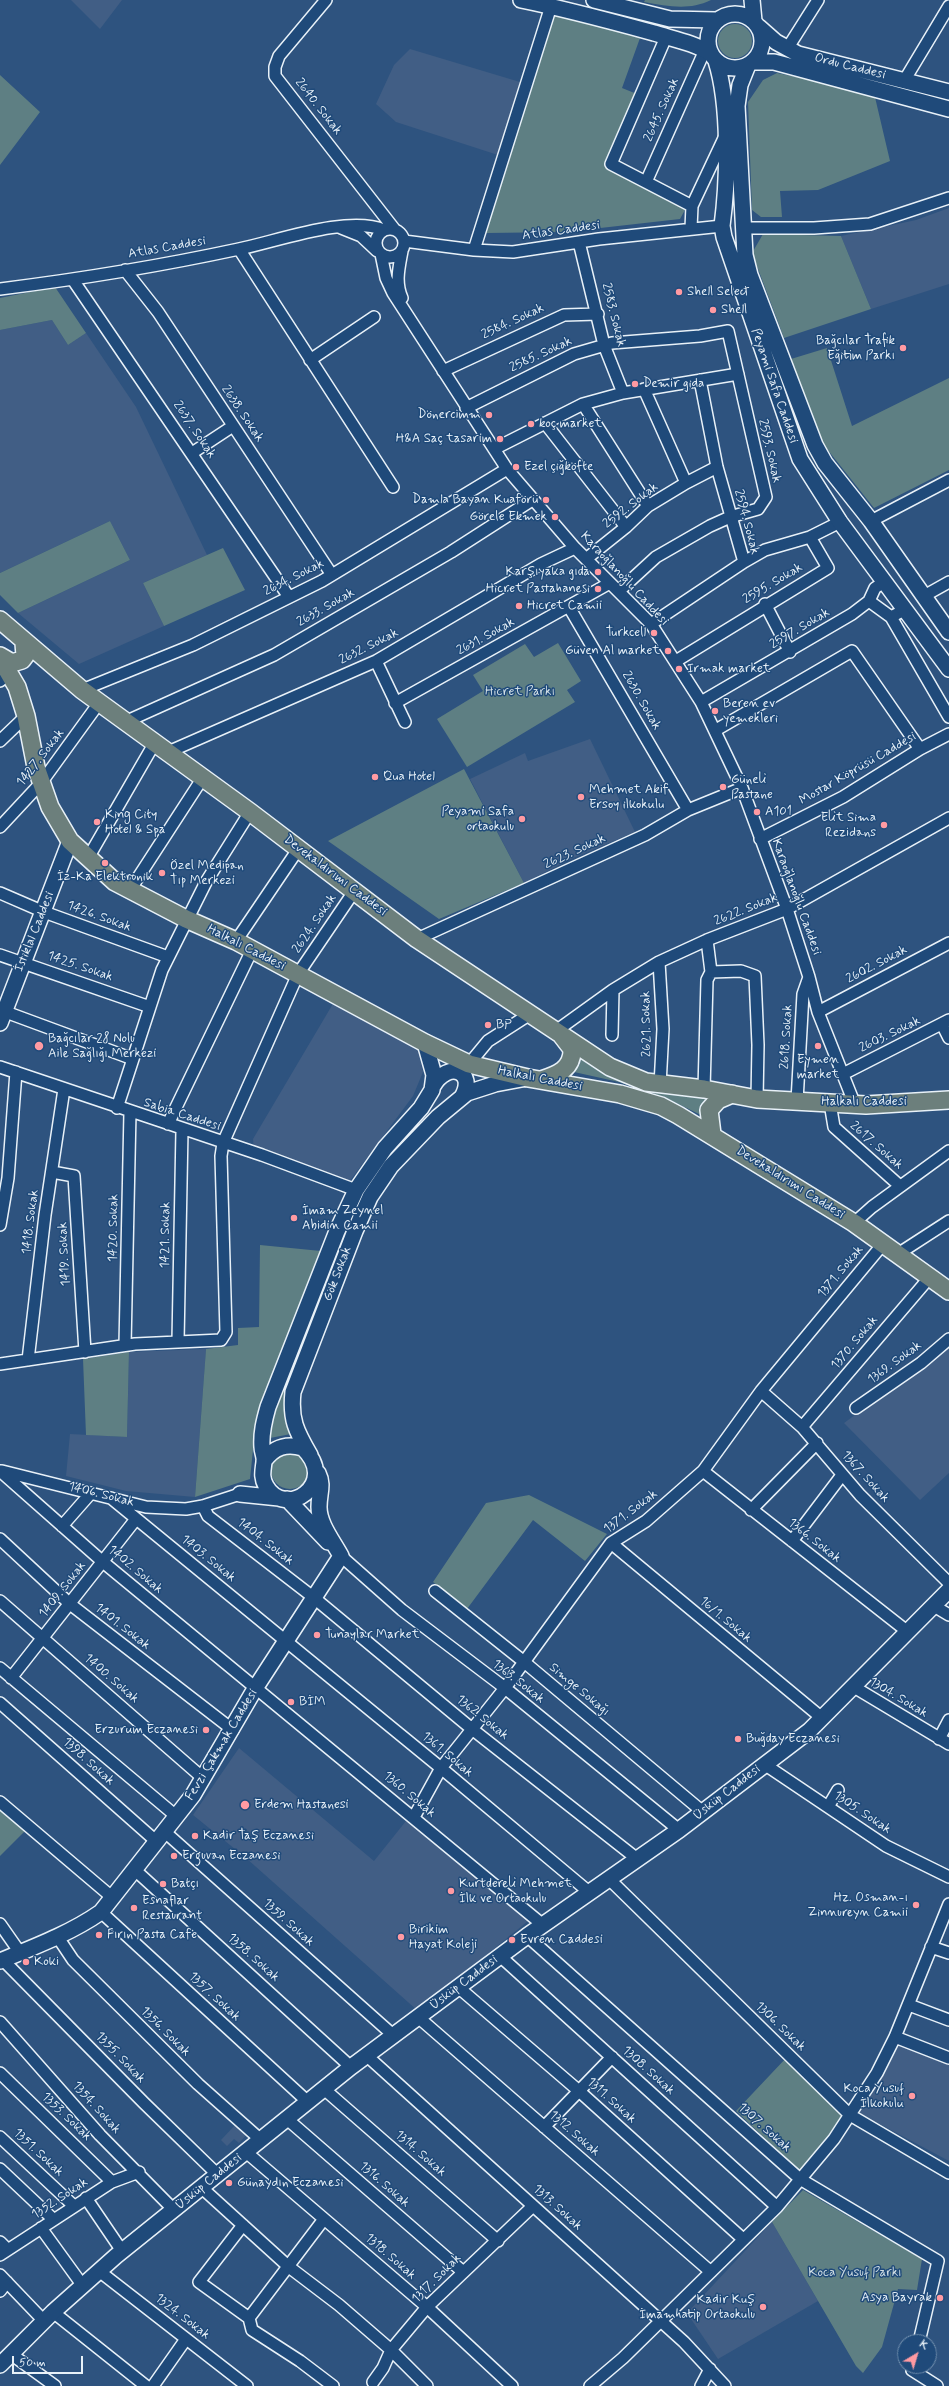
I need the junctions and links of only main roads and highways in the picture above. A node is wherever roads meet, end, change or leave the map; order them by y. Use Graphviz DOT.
graph roads {
  1 [pos="521,0"];
  2 [pos="594,0"];
  3 [pos="730,0"];
  4 [pos="752,0"];
  5 [pos="719,18"];
  6 [pos="756,24"];
  7 [pos="711,55"];
  8 [pos="750,63"];
  9 [pos="949,92"];
  10 [pos="949,109"];
  11 [pos="744,224"];
  12 [pos="723,226"];
  13 [pos="0,620"];
  14 [pos="949,632"];
  15 [pos="24,643"];
  16 [pos="0,657"];
  17 [pos="949,669"];
  18 [pos="5,677"];
  19 [pos="70,841"];
  20 [pos="2,1017"];
  21 [pos="558,1032"];
  22 [pos="425,1043"];
  23 [pos="534,1079"];
  24 [pos="660,1085"];
  25 [pos="433,1086"];
  26 [pos="620,1094"];
  27 [pos="732,1094"];
  28 [pos="462,1097"];
  29 [pos="949,1100"];
  30 [pos="712,1134"];
  31 [pos="942,1284"];
  32 [pos="310,1302"];
  33 [pos="325,1308"];
  34 [pos="310,1455"];
  35 [pos="263,1465"];
  36 [pos="316,1470"];
  37 [pos="283,1498"];
  38 [pos="341,1556"];
  39 [pos="949,1590"];
  40 [pos="2,1960"];
  41 [pos="0,2365"];
  1 -- 7 [label="main road"];
  2 -- 5 [label="main road"];
  3 -- 5 [label="main road"];
  4 -- 6 [label="main road"];
  5 -- 6 [label="main road"];
  5 -- 7 [label="main road"];
  6 -- 8 [label="main road"];
  6 -- 9 [label="main road, Ordu Caddesi"];
  7 -- 8 [label="main road"];
  7 -- 12 [label="main road, Peyami Safa Caddesi"];
  8 -- 10 [label="main road, Ordu Caddesi"];
  8 -- 11 [label="main road, Peyami Safa Caddesi"];
  11 -- 12 [label="main road"];
  11 -- 14 [label="main road, Peyami Safa Caddesi"];
  12 -- 17 [label="main road, Peyami Safa Caddesi"];
  13 -- 15 [label="main road"];
  15 -- 16 [label="main road"];
  15 -- 21 [label="main road, Devekaldırımı Caddesi"];
  16 -- 18 [label="main road, Halkalı Caddesi"];
  18 -- 19 [label="main road, Halkalı Caddesi"];
  19 -- 20 [label="main road, İstiklal Caddesi"];
  19 -- 22 [label="main road, Halkalı Caddesi"];
  21 -- 23 [label="main road"];
  21 -- 24 [label="main road, Devekaldırımı Caddesi"];
  22 -- 23 [label="main road, Halkalı Caddesi"];
  22 -- 25 [label="main road"];
  23 -- 26 [label="main road, Halkalı Caddesi"];
  23 -- 28 [label="main road, Gök Sokak"];
  24 -- 27 [label="main road, Halkalı Caddesi"];
  25 -- 28 [label="main road, Gök Sokak"];
  25 -- 32 [label="main road, Gök Sokak"];
  26 -- 30 [label="main road, Devekaldırımı Caddesi"];
  27 -- 29 [label="main road, Halkalı Caddesi"];
  27 -- 30 [label="main road"];
  28 -- 33 [label="main road, Gök Sokak"];
  30 -- 31 [label="main road, Devekaldırımı Caddesi"];
  32 -- 33 [label="main road"];
  32 -- 35 [label="main road, Gök Sokak"];
  33 -- 34 [label="main road, Gök Sokak"];
  34 -- 35 [label="main road"];
  34 -- 36 [label="main road"];
  35 -- 37 [label="main road, Gök Sokak"];
  35 -- 37 [label="main road"];
  36 -- 37 [label="main road"];
  36 -- 38 [label="main road"];
  37 -- 38 [label="main road, Gök Sokak"];
  38 -- 40 [label="main road, Fevzi Çakmak Caddesi"];
  39 -- 41 [label="main road, Üsküp Caddesi"];
}
